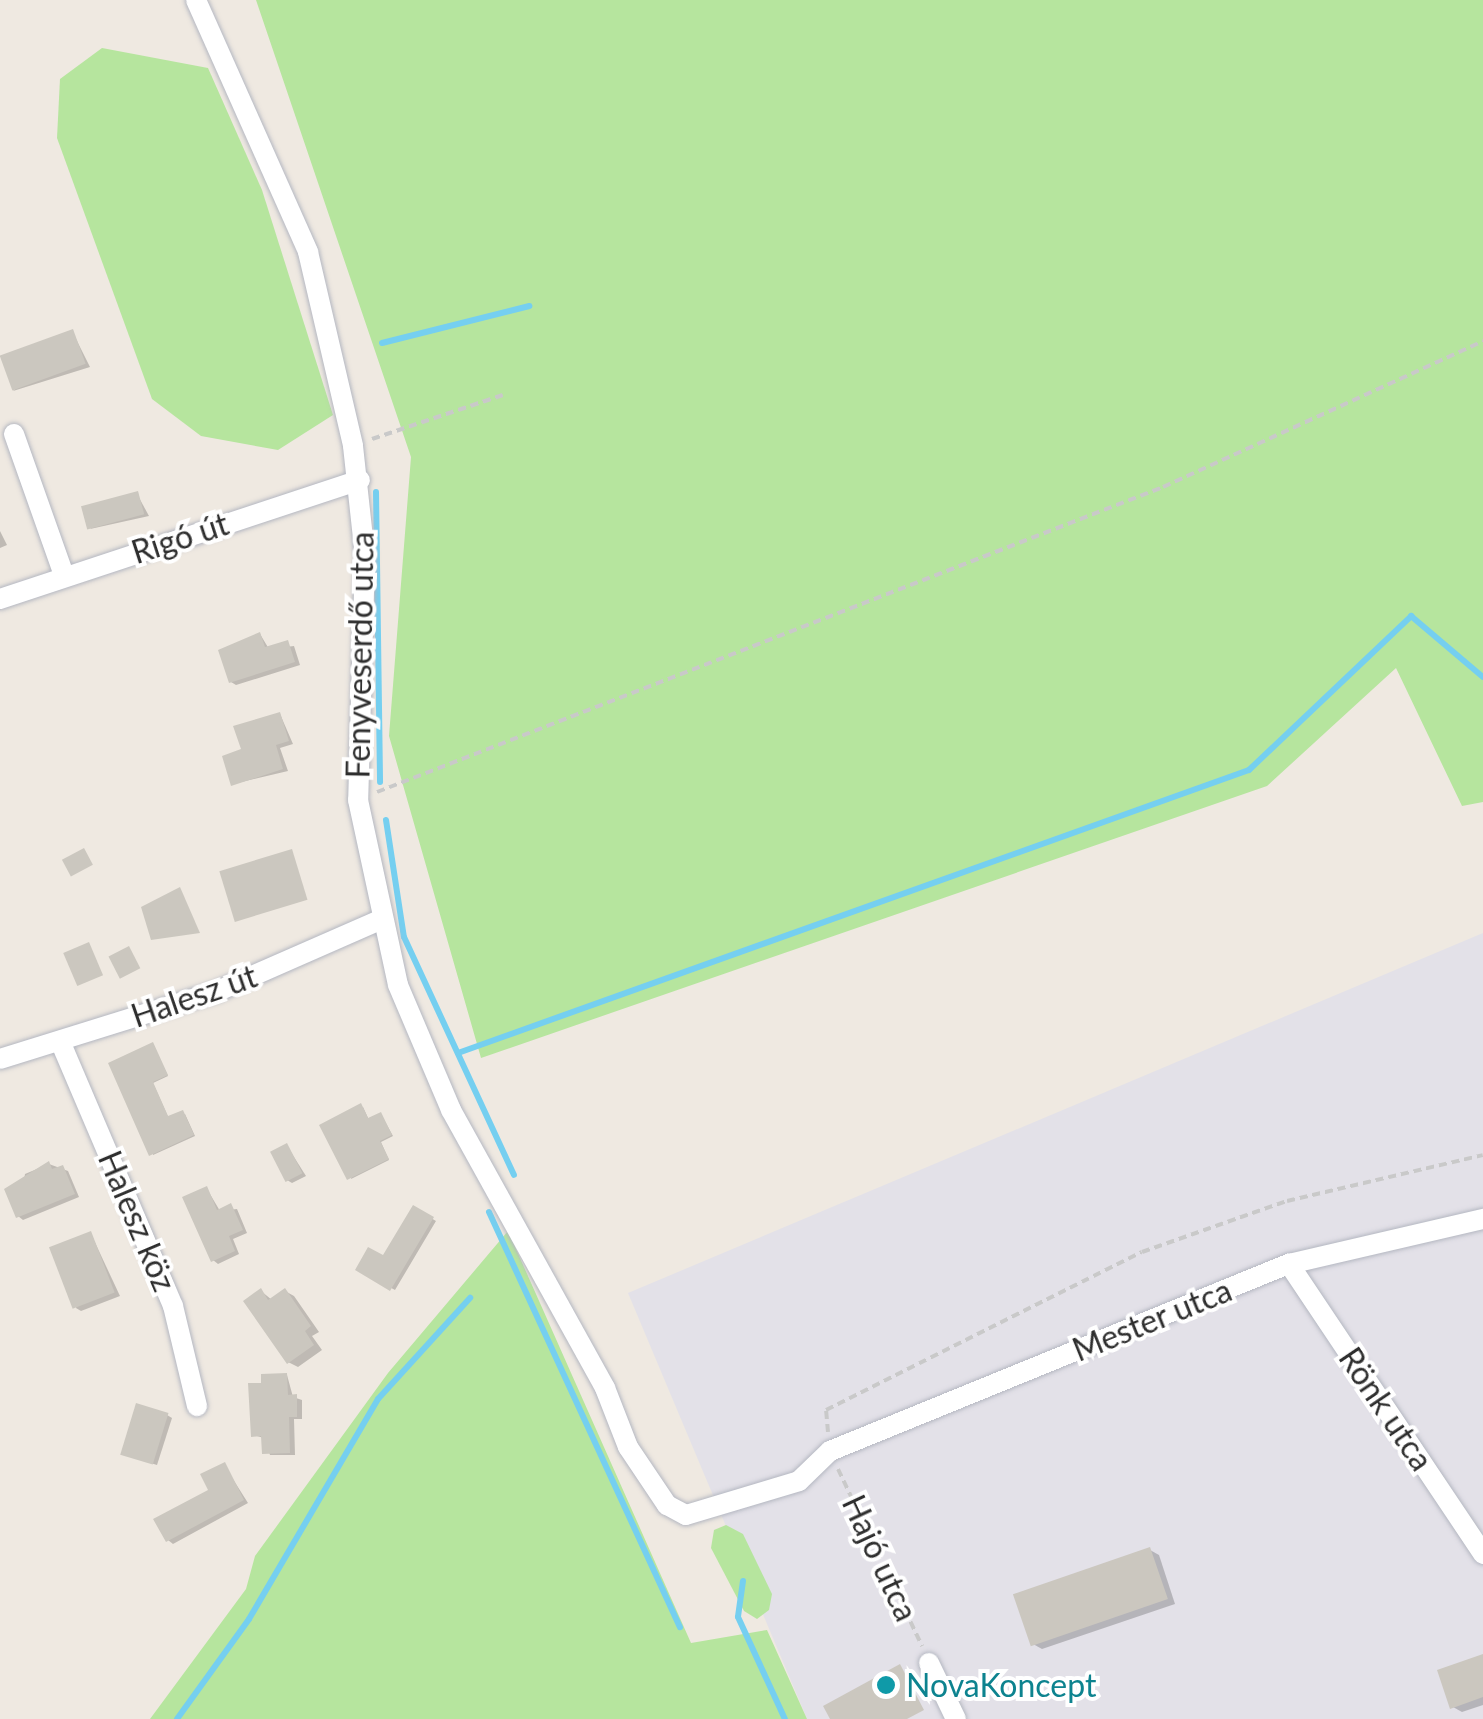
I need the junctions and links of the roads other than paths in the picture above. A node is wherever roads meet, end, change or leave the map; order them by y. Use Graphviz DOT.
graph roads {
  1 [pos="196,0"];
  2 [pos="14,434"];
  3 [pos="360,480"];
  4 [pos="64,575"];
  5 [pos="0,599"];
  6 [pos="382,919"];
  7 [pos="60,1041"];
  8 [pos="0,1060"];
  9 [pos="1483,1219"];
  10 [pos="1290,1264"];
  11 [pos="196,1406"];
  12 [pos="830,1451"];
  13 [pos="1483,1554"];
  14 [pos="929,1663"];
  15 [pos="956,1719"];
  1 -- 3 [label="street, Fenyveserdő utca"];
  2 -- 4 [label="street"];
  3 -- 4 [label="street, Rigó út"];
  3 -- 6 [label="street, Fenyveserdő utca"];
  4 -- 5 [label="street, Rigó út"];
  6 -- 7 [label="street, Halesz út"];
  6 -- 12 [label="street, Fenyveserdő utca"];
  7 -- 8 [label="street, Halesz út"];
  7 -- 11 [label="street, Halesz köz"];
  9 -- 10 [label="street, Mester utca"];
  10 -- 12 [label="street, Mester utca"];
  10 -- 13 [label="street, Rönk utca"];
  14 -- 15 [label="street, Hajó utca"];
}
